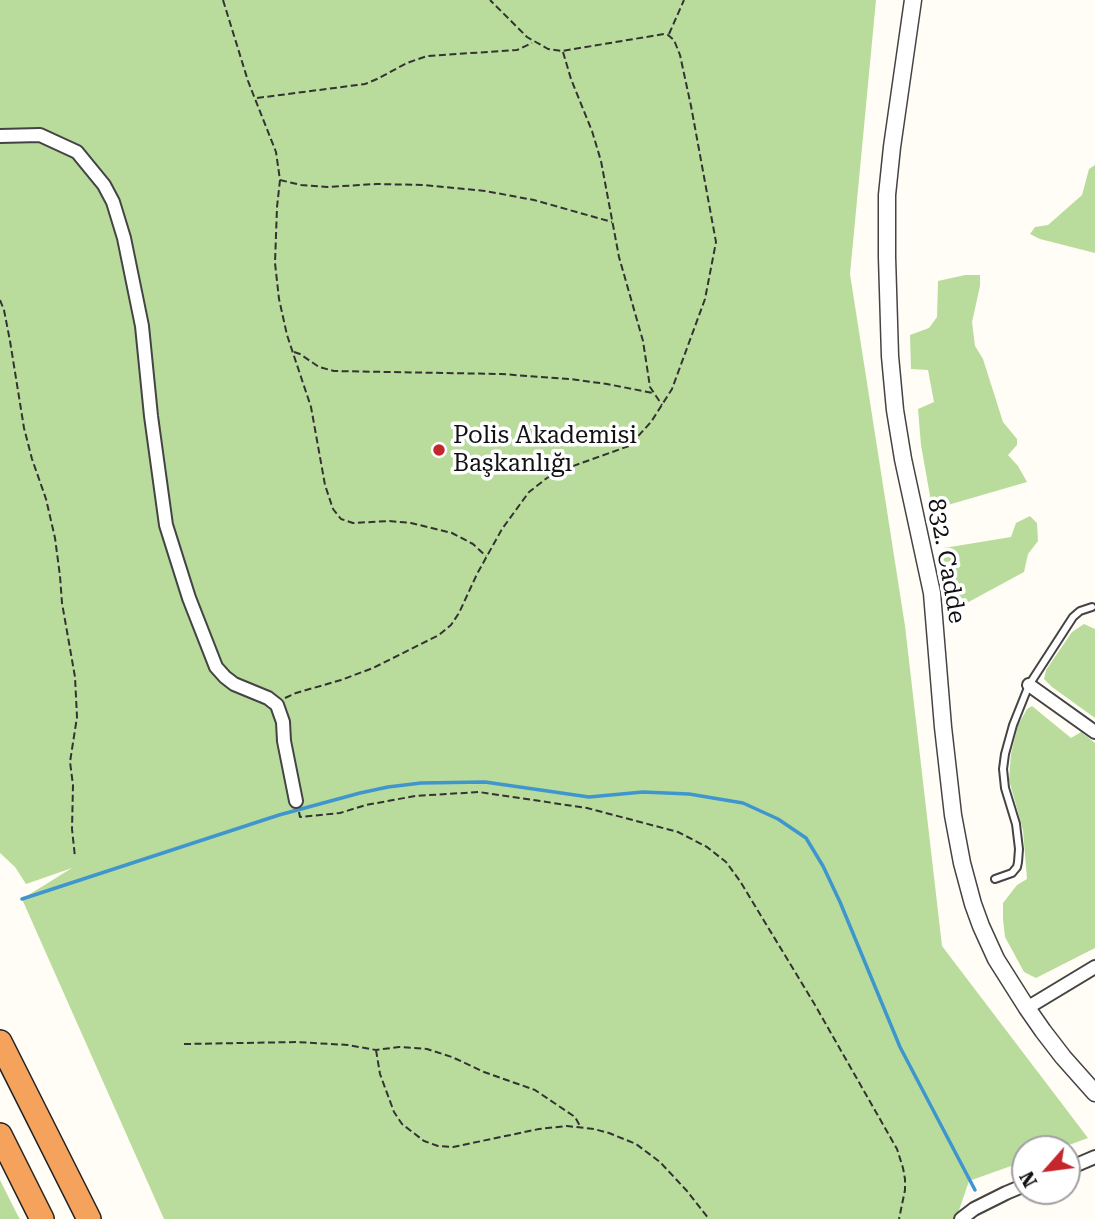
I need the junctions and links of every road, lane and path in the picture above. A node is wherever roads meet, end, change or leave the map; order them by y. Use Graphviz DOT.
graph roads {
  1 [pos="223,0"];
  2 [pos="490,0"];
  3 [pos="684,0"];
  4 [pos="913,0"];
  5 [pos="668,35"];
  6 [pos="533,42"];
  7 [pos="562,51"];
  8 [pos="255,99"];
  9 [pos="0,136"];
  10 [pos="280,180"];
  11 [pos="613,222"];
  12 [pos="0,300"];
  13 [pos="293,352"];
  14 [pos="654,394"];
  15 [pos="662,406"];
  16 [pos="486,556"];
  17 [pos="1092,607"];
  18 [pos="1029,685"];
  19 [pos="277,705"];
  20 [pos="1095,732"];
  21 [pos="298,807"];
  22 [pos="75,857"];
  23 [pos="995,878"];
  24 [pos="1095,967"];
  25 [pos="1027,1008"];
  26 [pos="0,1042"];
  27 [pos="184,1044"];
  28 [pos="376,1050"];
  29 [pos="1095,1093"];
  30 [pos="580,1127"];
  31 [pos="0,1135"];
  32 [pos="1011,1191"];
  33 [pos="42,1219"];
  34 [pos="89,1219"];
  35 [pos="709,1219"];
  36 [pos="899,1219"];
  37 [pos="961,1219"];
  1 -- 8 [label="path"];
  2 -- 6 [label="path"];
  3 -- 5 [label="path"];
  4 -- 25 [label="street, 832. Cadde"];
  5 -- 7 [label="path"];
  5 -- 15 [label="path"];
  6 -- 7 [label="path"];
  6 -- 8 [label="path"];
  7 -- 11 [label="path"];
  8 -- 10 [label="path"];
  9 -- 19 [label="street"];
  10 -- 11 [label="path"];
  10 -- 13 [label="path"];
  11 -- 14 [label="path"];
  12 -- 22 [label="path"];
  13 -- 14 [label="path"];
  13 -- 16 [label="path"];
  14 -- 15 [label="path"];
  15 -- 16 [label="path"];
  16 -- 19 [label="path"];
  17 -- 18 [label="lane"];
  18 -- 20 [label="street"];
  18 -- 23 [label="lane"];
  19 -- 21 [label="street"];
  21 -- 36 [label="path"];
  24 -- 25 [label="street"];
  25 -- 29 [label="street, 832. Cadde"];
  26 -- 34 [label="highway"];
  27 -- 28 [label="path"];
  28 -- 30 [label="path"];
  28 -- 30 [label="path"];
  30 -- 35 [label="path"];
  31 -- 33 [label="highway"];
  32 -- 37 [label="street"];
}
